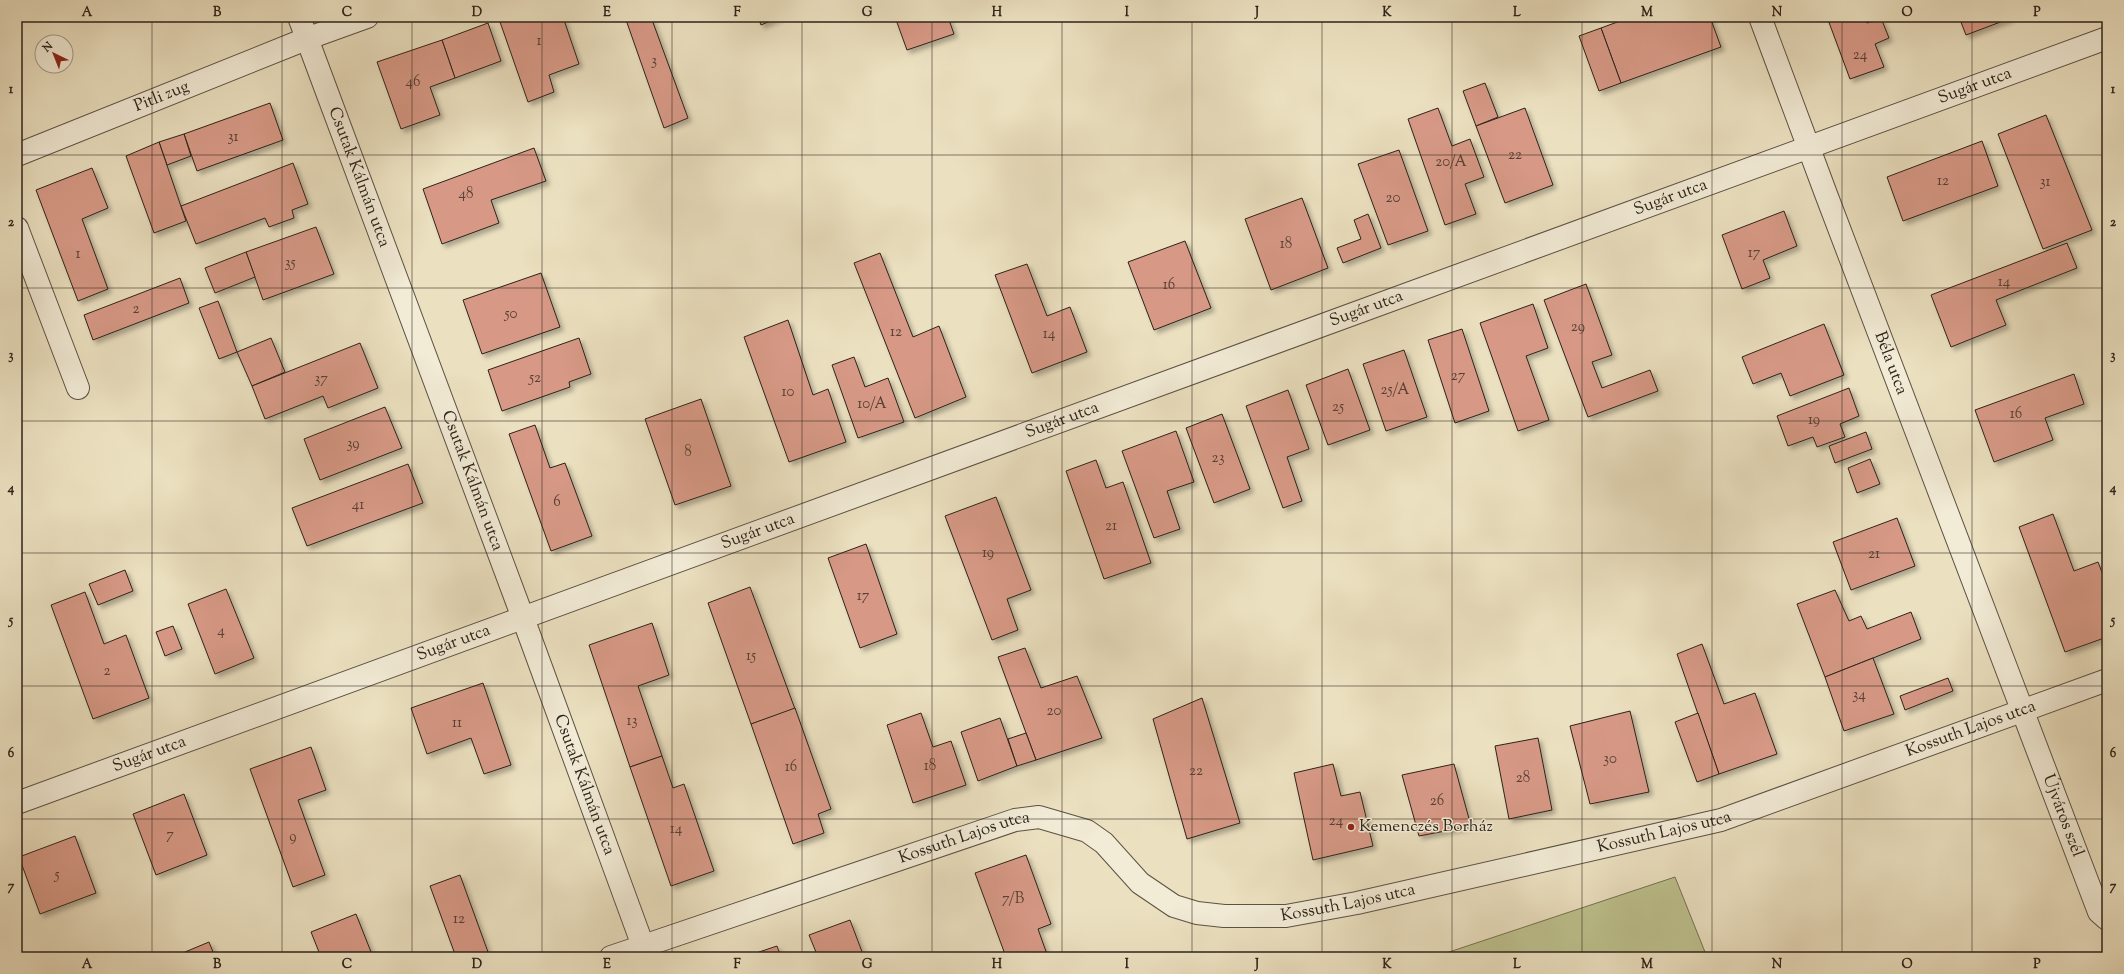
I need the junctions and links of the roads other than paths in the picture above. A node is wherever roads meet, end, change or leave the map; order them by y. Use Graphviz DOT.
graph roads {
  1 [pos="298,17"];
  2 [pos="368,17"];
  3 [pos="1760,17"];
  4 [pos="2107,38"];
  5 [pos="306,39"];
  6 [pos="1808,146"];
  7 [pos="17,155"];
  8 [pos="17,228"];
  9 [pos="78,388"];
  10 [pos="523,618"];
  11 [pos="2107,680"];
  12 [pos="2022,710"];
  13 [pos="17,803"];
  14 [pos="2107,919"];
  15 [pos="643,946"];
  16 [pos="611,957"];
  1 -- 5 [label="street, Csutak Kálmán utca"];
  2 -- 5 [label="street, Pitli zug"];
  3 -- 6 [label="street, Béla utca"];
  4 -- 6 [label="street, Sugár utca"];
  5 -- 7 [label="street, Pitli zug"];
  5 -- 10 [label="street, Csutak Kálmán utca"];
  6 -- 10 [label="street, Sugár utca"];
  6 -- 12 [label="street, Béla utca"];
  8 -- 9 [label="street"];
  10 -- 13 [label="street, Sugár utca"];
  10 -- 15 [label="street, Csutak Kálmán utca"];
  11 -- 12 [label="street, Kossuth Lajos utca"];
  12 -- 14 [label="street, Újváros szél"];
  12 -- 15 [label="street, Kossuth Lajos utca"];
  15 -- 16 [label="street, Kossuth Lajos utca"];
}
